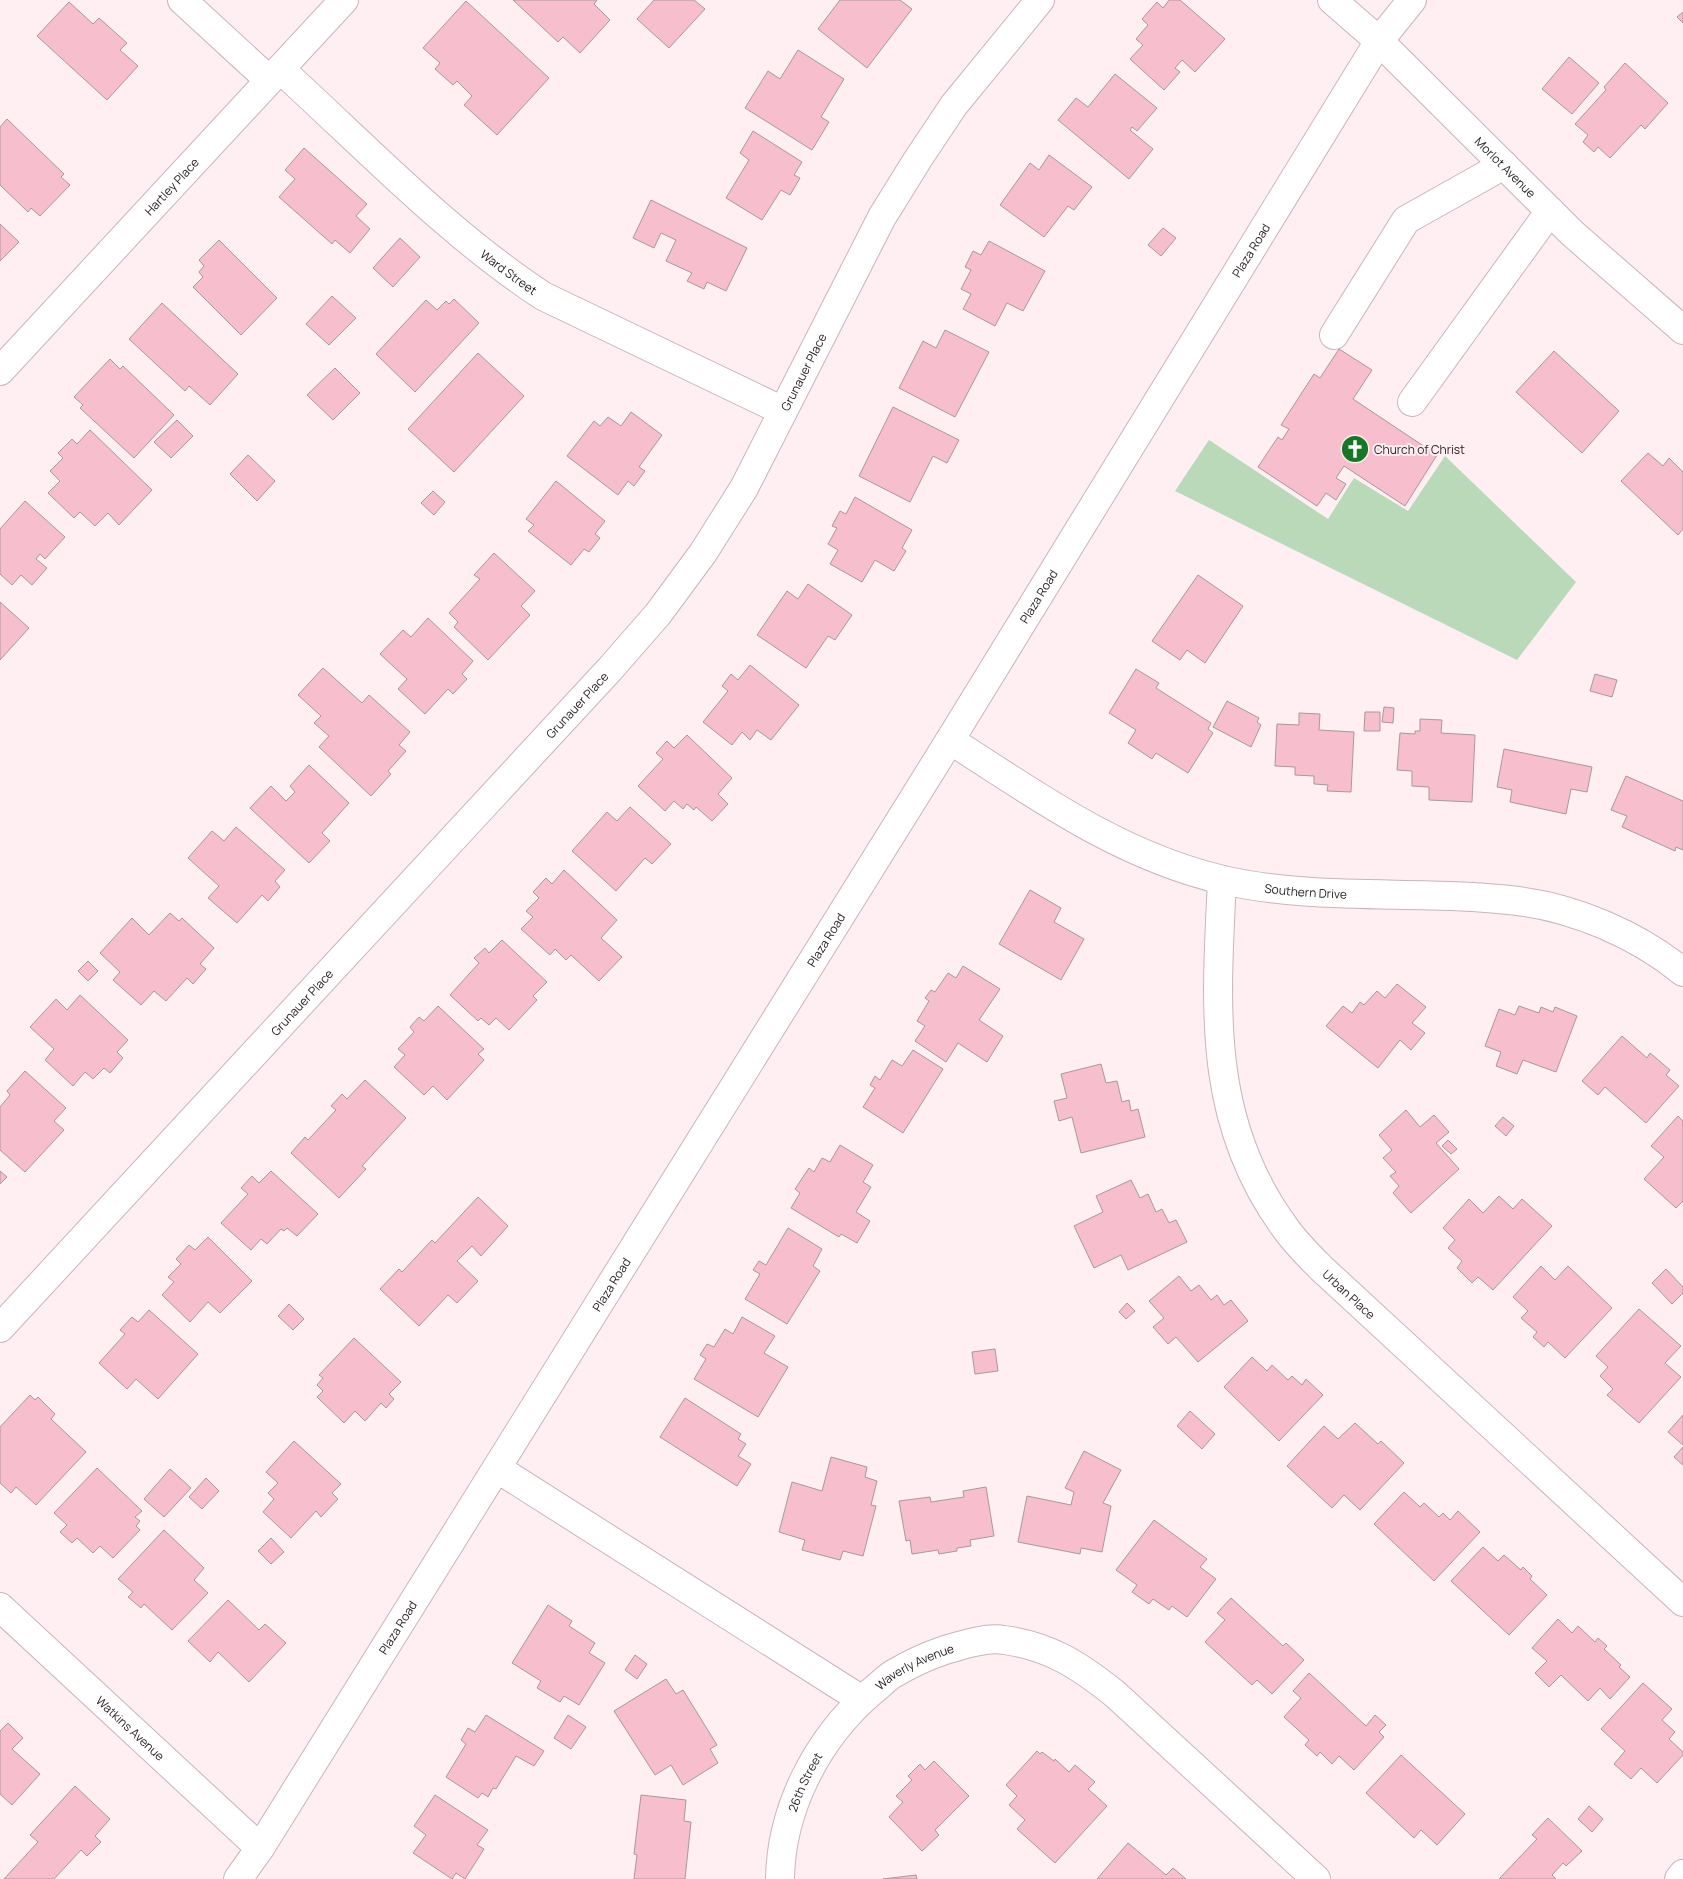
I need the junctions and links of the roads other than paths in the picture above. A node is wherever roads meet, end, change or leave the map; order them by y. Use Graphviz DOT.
graph roads {
  1 [pos="182,0"];
  2 [pos="344,0"];
  3 [pos="1040,0"];
  4 [pos="1332,0"];
  5 [pos="1412,0"];
  6 [pos="1379,41"];
  7 [pos="275,74"];
  8 [pos="1504,166"];
  9 [pos="1550,210"];
  10 [pos="1683,330"];
  11 [pos="1334,335"];
  12 [pos="0,371"];
  13 [pos="1412,402"];
  14 [pos="783,411"];
  15 [pos="950,740"];
  16 [pos="1222,880"];
  17 [pos="1683,972"];
  18 [pos="0,1328"];
  19 [pos="498,1469"];
  20 [pos="1683,1602"];
  21 [pos="0,1607"];
  22 [pos="862,1700"];
  23 [pos="260,1848"];
  24 [pos="1683,1874"];
  25 [pos="238,1879"];
  26 [pos="780,1879"];
  27 [pos="1316,1879"];
  28 [pos="1679,1879"];
  1 -- 7 [label="street, Ward Street"];
  2 -- 7 [label="street, Hartley Place"];
  3 -- 14 [label="street, Grunauer Place"];
  4 -- 6 [label="street, Morlot Avenue"];
  5 -- 6 [label="street, Plaza Road"];
  6 -- 8 [label="street, Morlot Avenue"];
  6 -- 15 [label="street, Plaza Road"];
  7 -- 12 [label="street, Hartley Place"];
  7 -- 14 [label="street, Ward Street"];
  8 -- 9 [label="street, Morlot Avenue"];
  8 -- 11 [label="street"];
  9 -- 10 [label="street, Morlot Avenue"];
  9 -- 13 [label="street"];
  14 -- 18 [label="street, Grunauer Place"];
  15 -- 16 [label="street, Southern Drive"];
  15 -- 19 [label="street, Plaza Road"];
  16 -- 17 [label="street, Southern Drive"];
  16 -- 20 [label="street, Urban Place"];
  19 -- 22 [label="street, Waverly Avenue"];
  19 -- 23 [label="street, Plaza Road"];
  21 -- 23 [label="street, Watkins Avenue"];
  22 -- 26 [label="street, 26th Street"];
  22 -- 27 [label="street, Waverly Avenue"];
  23 -- 25 [label="street, Plaza Road"];
  24 -- 28 [label="street"];
}
